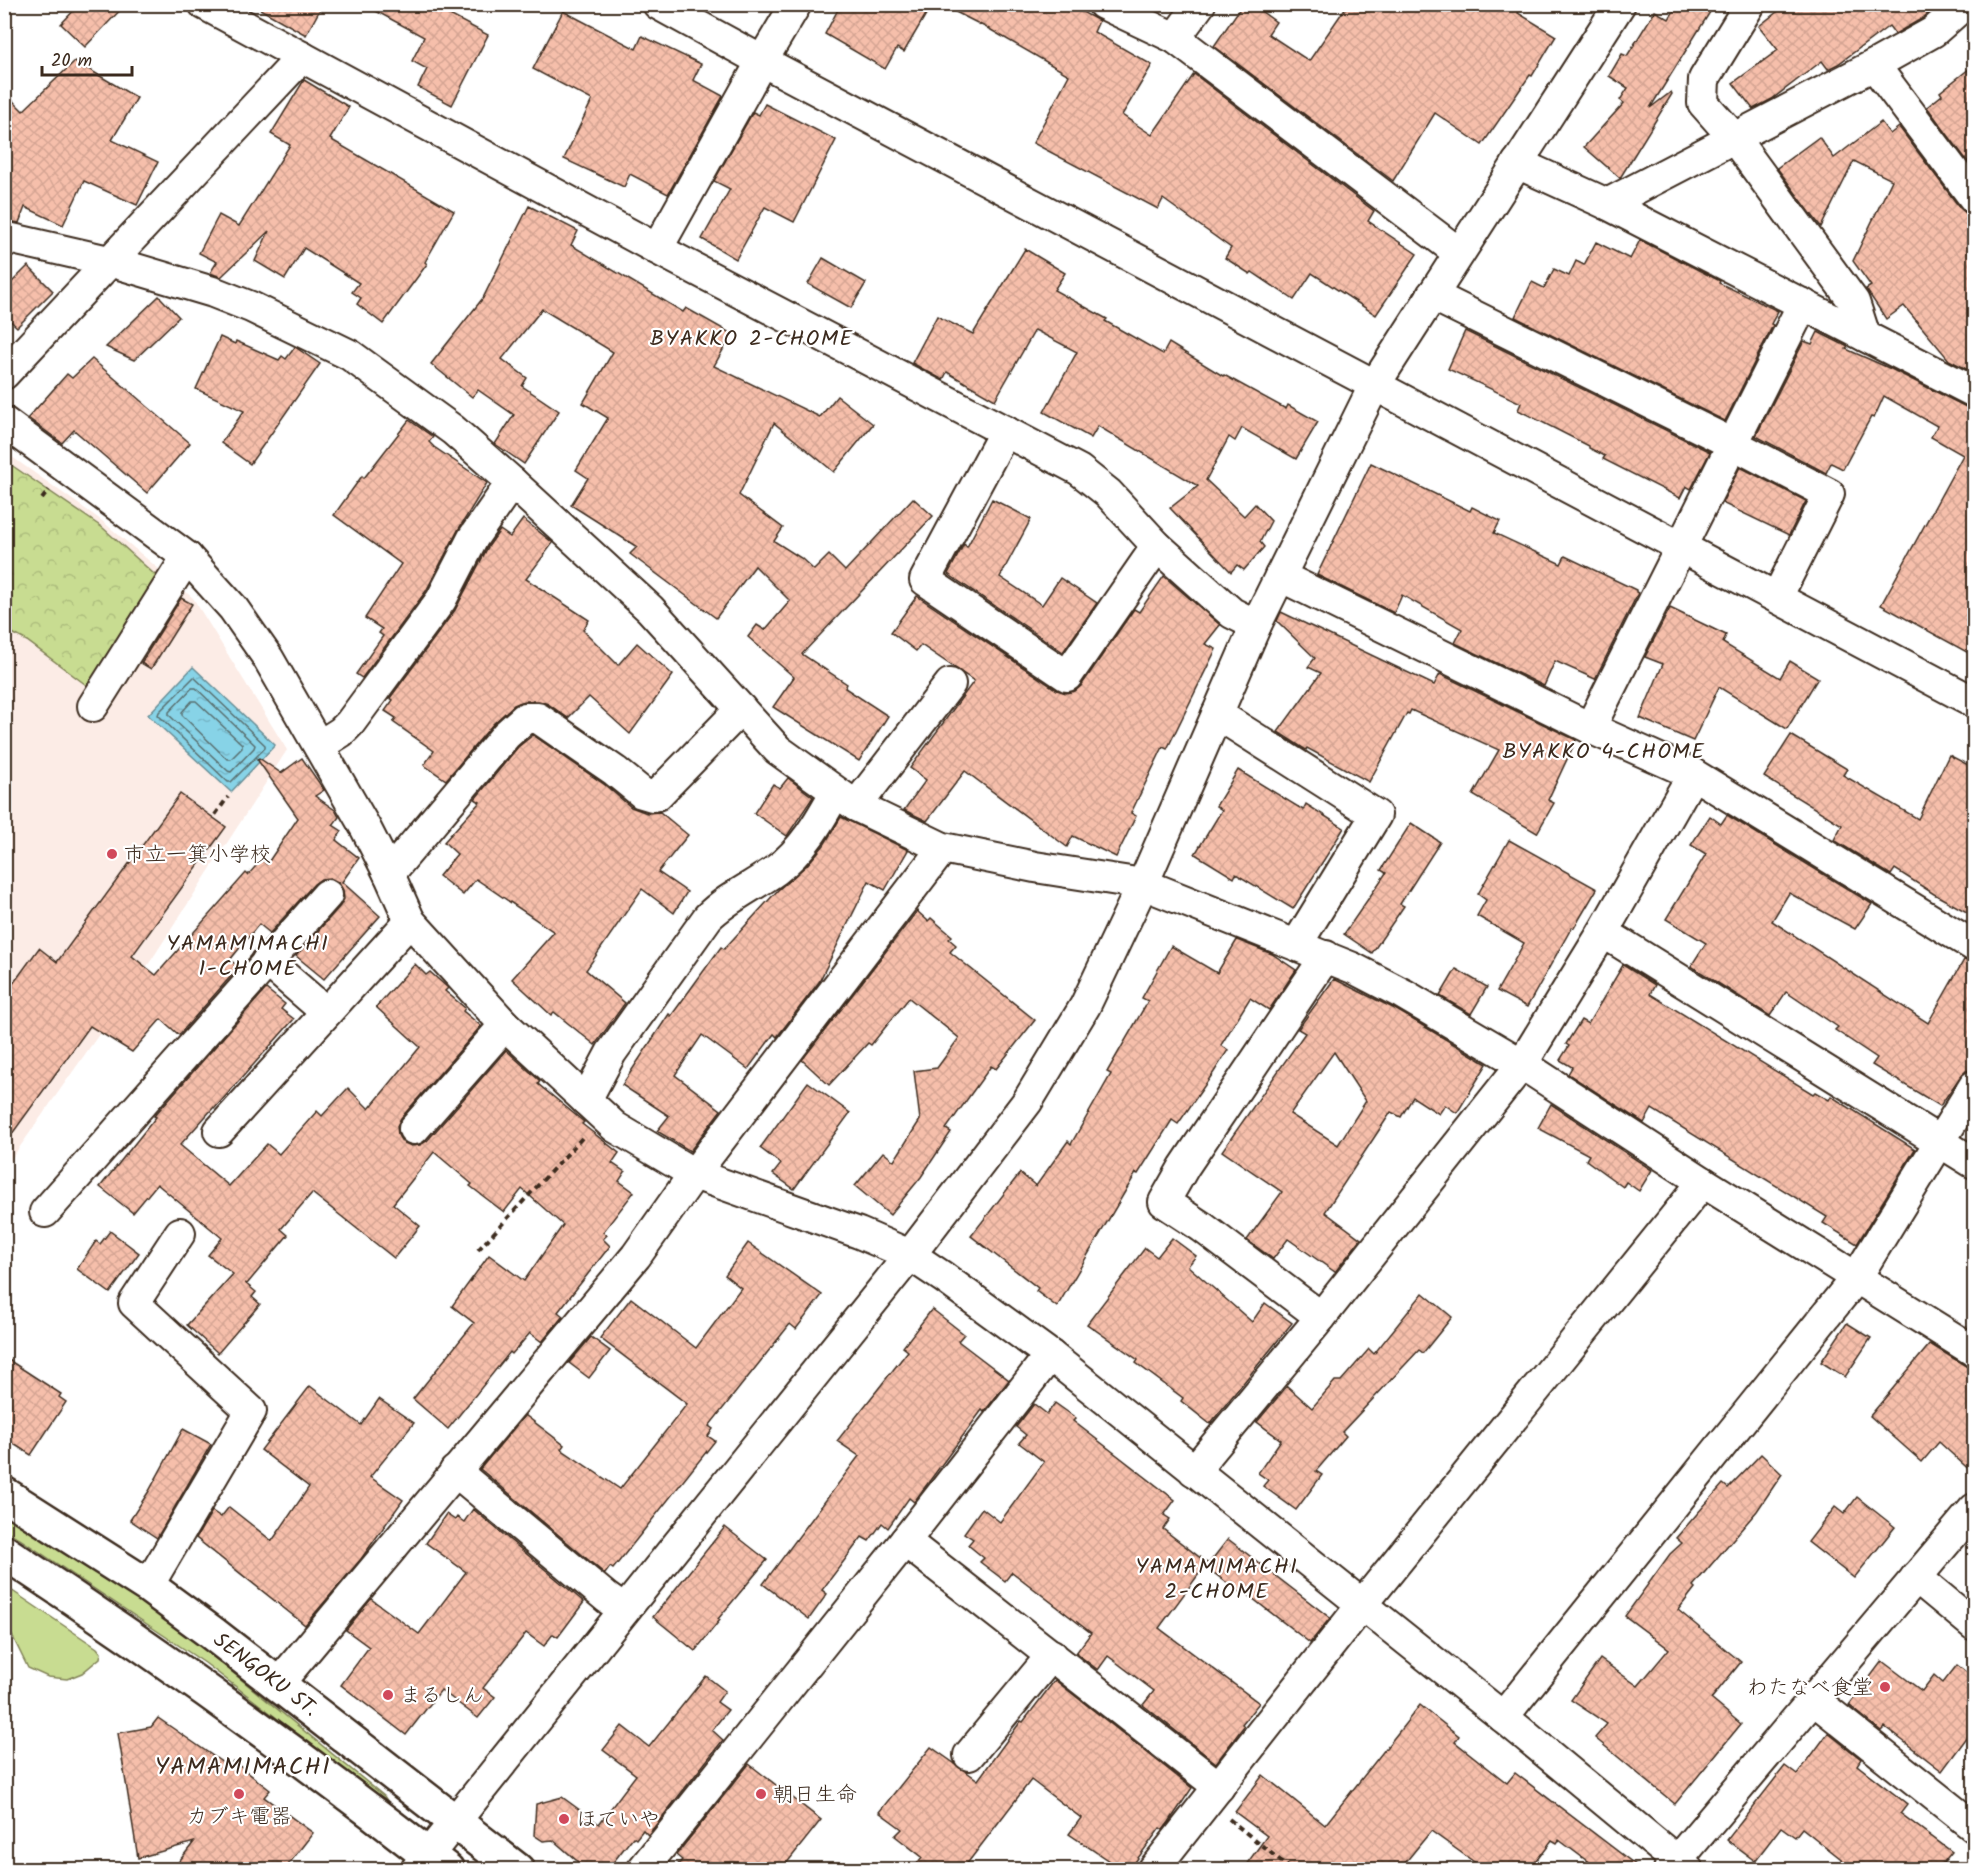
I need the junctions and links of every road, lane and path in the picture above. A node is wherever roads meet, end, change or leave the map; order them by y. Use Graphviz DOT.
graph roads {
  1 [pos="204,4"];
  2 [pos="658,4"];
  3 [pos="796,4"];
  4 [pos="1102,4"];
  5 [pos="1200,4"];
  6 [pos="1750,4"];
  7 [pos="1965,4"];
  8 [pos="1611,8"];
  9 [pos="1175,38"];
  10 [pos="302,57"];
  11 [pos="762,62"];
  12 [pos="1874,65"];
  13 [pos="1734,138"];
  14 [pos="1517,163"];
  15 [pos="1974,198"];
  16 [pos="1607,204"];
  17 [pos="4,237"];
  18 [pos="657,249"];
  19 [pos="1459,253"];
  20 [pos="109,261"];
  21 [pos="1432,295"];
  22 [pos="1803,304"];
  23 [pos="1865,336"];
  24 [pos="4,374"];
  25 [pos="1374,386"];
  26 [pos="1974,392"];
  27 [pos="4,422"];
  28 [pos="1005,431"];
  29 [pos="1733,444"];
  30 [pos="512,482"];
  31 [pos="1157,546"];
  32 [pos="1682,546"];
  33 [pos="187,558"];
  34 [pos="1280,576"];
  35 [pos="1777,597"];
  36 [pos="1256,624"];
  37 [pos="950,684"];
  38 [pos="1974,702"];
  39 [pos="93,706"];
  40 [pos="741,709"];
  41 [pos="1216,714"];
  42 [pos="1590,728"];
  43 [pos="319,746"];
  44 [pos="1693,774"];
  45 [pos="228,797"];
  46 [pos="845,800"];
  47 [pos="215,815"];
  48 [pos="942,848"];
  49 [pos="389,874"];
  50 [pos="1143,884"];
  51 [pos="327,895"];
  52 [pos="410,921"];
  53 [pos="1604,932"];
  54 [pos="1297,944"];
  55 [pos="1974,946"];
  56 [pos="1326,956"];
  57 [pos="267,961"];
  58 [pos="326,1012"];
  59 [pos="505,1025"];
  60 [pos="1522,1064"];
  61 [pos="1974,1086"];
  62 [pos="595,1108"];
  63 [pos="414,1129"];
  64 [pos="219,1131"];
  65 [pos="1941,1142"];
  66 [pos="1974,1163"];
  67 [pos="694,1174"];
  68 [pos="1703,1182"];
  69 [pos="45,1212"];
  70 [pos="180,1233"];
  71 [pos="478,1250"];
  72 [pos="910,1255"];
  73 [pos="1856,1278"];
  74 [pos="1321,1317"];
  75 [pos="1974,1350"];
  76 [pos="1050,1355"];
  77 [pos="455,1471"];
  78 [pos="1194,1471"];
  79 [pos="4,1494"];
  80 [pos="1974,1509"];
  81 [pos="905,1541"];
  82 [pos="4,1552"];
  83 [pos="1916,1577"];
  84 [pos="148,1586"];
  85 [pos="1362,1605"];
  86 [pos="624,1610"];
  87 [pos="1974,1625"];
  88 [pos="1052,1655"];
  89 [pos="279,1683"];
  90 [pos="1813,1699"];
  91 [pos="1503,1717"];
  92 [pos="969,1755"];
  93 [pos="1213,1795"];
  94 [pos="455,1820"];
  95 [pos="1974,1827"];
  96 [pos="430,1864"];
  97 [pos="1678,1866"];
  98 [pos="517,1869"];
  99 [pos="642,1869"];
  100 [pos="1153,1869"];
  101 [pos="1292,1869"];
  1 -- 10 [label="street"];
  2 -- 11 [label="street"];
  3 -- 11 [label="street"];
  4 -- 9 [label="street"];
  5 -- 9 [label="street"];
  6 -- 13 [label="street"];
  7 -- 12 [label="street"];
  8 -- 14 [label="street"];
  9 -- 19 [label="street"];
  10 -- 18 [label="street"];
  10 -- 20 [label="street"];
  11 -- 18 [label="street"];
  11 -- 25 [label="street"];
  12 -- 13 [label="street"];
  12 -- 15 [label="street"];
  13 -- 16 [label="street"];
  13 -- 23 [label="street"];
  14 -- 16 [label="street"];
  14 -- 19 [label="street"];
  16 -- 22 [label="street"];
  17 -- 20 [label="street"];
  18 -- 28 [label="street"];
  19 -- 21 [label="street"];
  20 -- 24 [label="street"];
  20 -- 30 [label="street"];
  21 -- 25 [label="street"];
  21 -- 29 [label="street"];
  22 -- 23 [label="street"];
  22 -- 29 [label="street"];
  23 -- 26 [label="street"];
  25 -- 32 [label="street"];
  25 -- 34 [label="street"];
  27 -- 33 [label="street"];
  28 -- 31 [label="street"];
  28 -- 31 [label="street"];
  29 -- 32 [label="street"];
  29 -- 35 [label="street"];
  30 -- 40 [label="street"];
  30 -- 43 [label="street"];
  31 -- 36 [label="street"];
  32 -- 35 [label="street"];
  32 -- 42 [label="street"];
  33 -- 39 [label="street"];
  33 -- 43 [label="street"];
  34 -- 36 [label="street"];
  34 -- 42 [label="street"];
  35 -- 38 [label="street"];
  36 -- 41 [label="street"];
  37 -- 46 [label="street"];
  40 -- 46 [label="street"];
  40 -- 49 [label="street"];
  41 -- 50 [label="street"];
  41 -- 54 [label="street"];
  42 -- 44 [label="street"];
  43 -- 49 [label="street"];
  44 -- 53 [label="street"];
  44 -- 55 [label="street"];
  45 -- 47 [label="path"];
  46 -- 48 [label="street"];
  46 -- 62 [label="street"];
  48 -- 50 [label="street"];
  48 -- 67 [label="street"];
  49 -- 52 [label="street"];
  50 -- 54 [label="street"];
  50 -- 72 [label="street"];
  51 -- 57 [label="street"];
  52 -- 58 [label="street"];
  52 -- 59 [label="street"];
  53 -- 60 [label="street"];
  53 -- 65 [label="street"];
  54 -- 56 [label="street"];
  56 -- 60 [label="street"];
  56 -- 74 [label="street"];
  57 -- 58 [label="street"];
  57 -- 69 [label="street"];
  58 -- 64 [label="street"];
  59 -- 62 [label="street"];
  59 -- 63 [label="street"];
  60 -- 68 [label="street"];
  60 -- 74 [label="street"];
  61 -- 65 [label="street"];
  62 -- 67 [label="street"];
  62 -- 71 [label="path"];
  65 -- 66 [label="street"];
  65 -- 73 [label="street"];
  67 -- 72 [label="street"];
  67 -- 77 [label="street"];
  68 -- 73 [label="street"];
  68 -- 85 [label="street"];
  70 -- 84 [label="street"];
  72 -- 76 [label="street"];
  72 -- 86 [label="street"];
  73 -- 75 [label="street"];
  73 -- 91 [label="street"];
  74 -- 78 [label="street"];
  76 -- 78 [label="street"];
  76 -- 81 [label="street"];
  77 -- 86 [label="street"];
  77 -- 89 [label="street"];
  78 -- 85 [label="street"];
  79 -- 84 [label="main road, SENGOKU ST."];
  80 -- 83 [label="street"];
  81 -- 88 [label="street"];
  81 -- 99 [label="street"];
  82 -- 96 [label="main road"];
  83 -- 87 [label="street"];
  83 -- 90 [label="street"];
  84 -- 89 [label="main road, SENGOKU ST."];
  85 -- 91 [label="street"];
  85 -- 93 [label="street"];
  86 -- 94 [label="street"];
  88 -- 92 [label="street"];
  88 -- 93 [label="street"];
  89 -- 94 [label="main road, SENGOKU ST."];
  90 -- 95 [label="street"];
  90 -- 97 [label="street"];
  91 -- 97 [label="street"];
  93 -- 100 [label="street"];
  93 -- 101 [label="path"];
  94 -- 96 [label="street"];
  94 -- 98 [label="main road, SENGOKU ST."];
}
